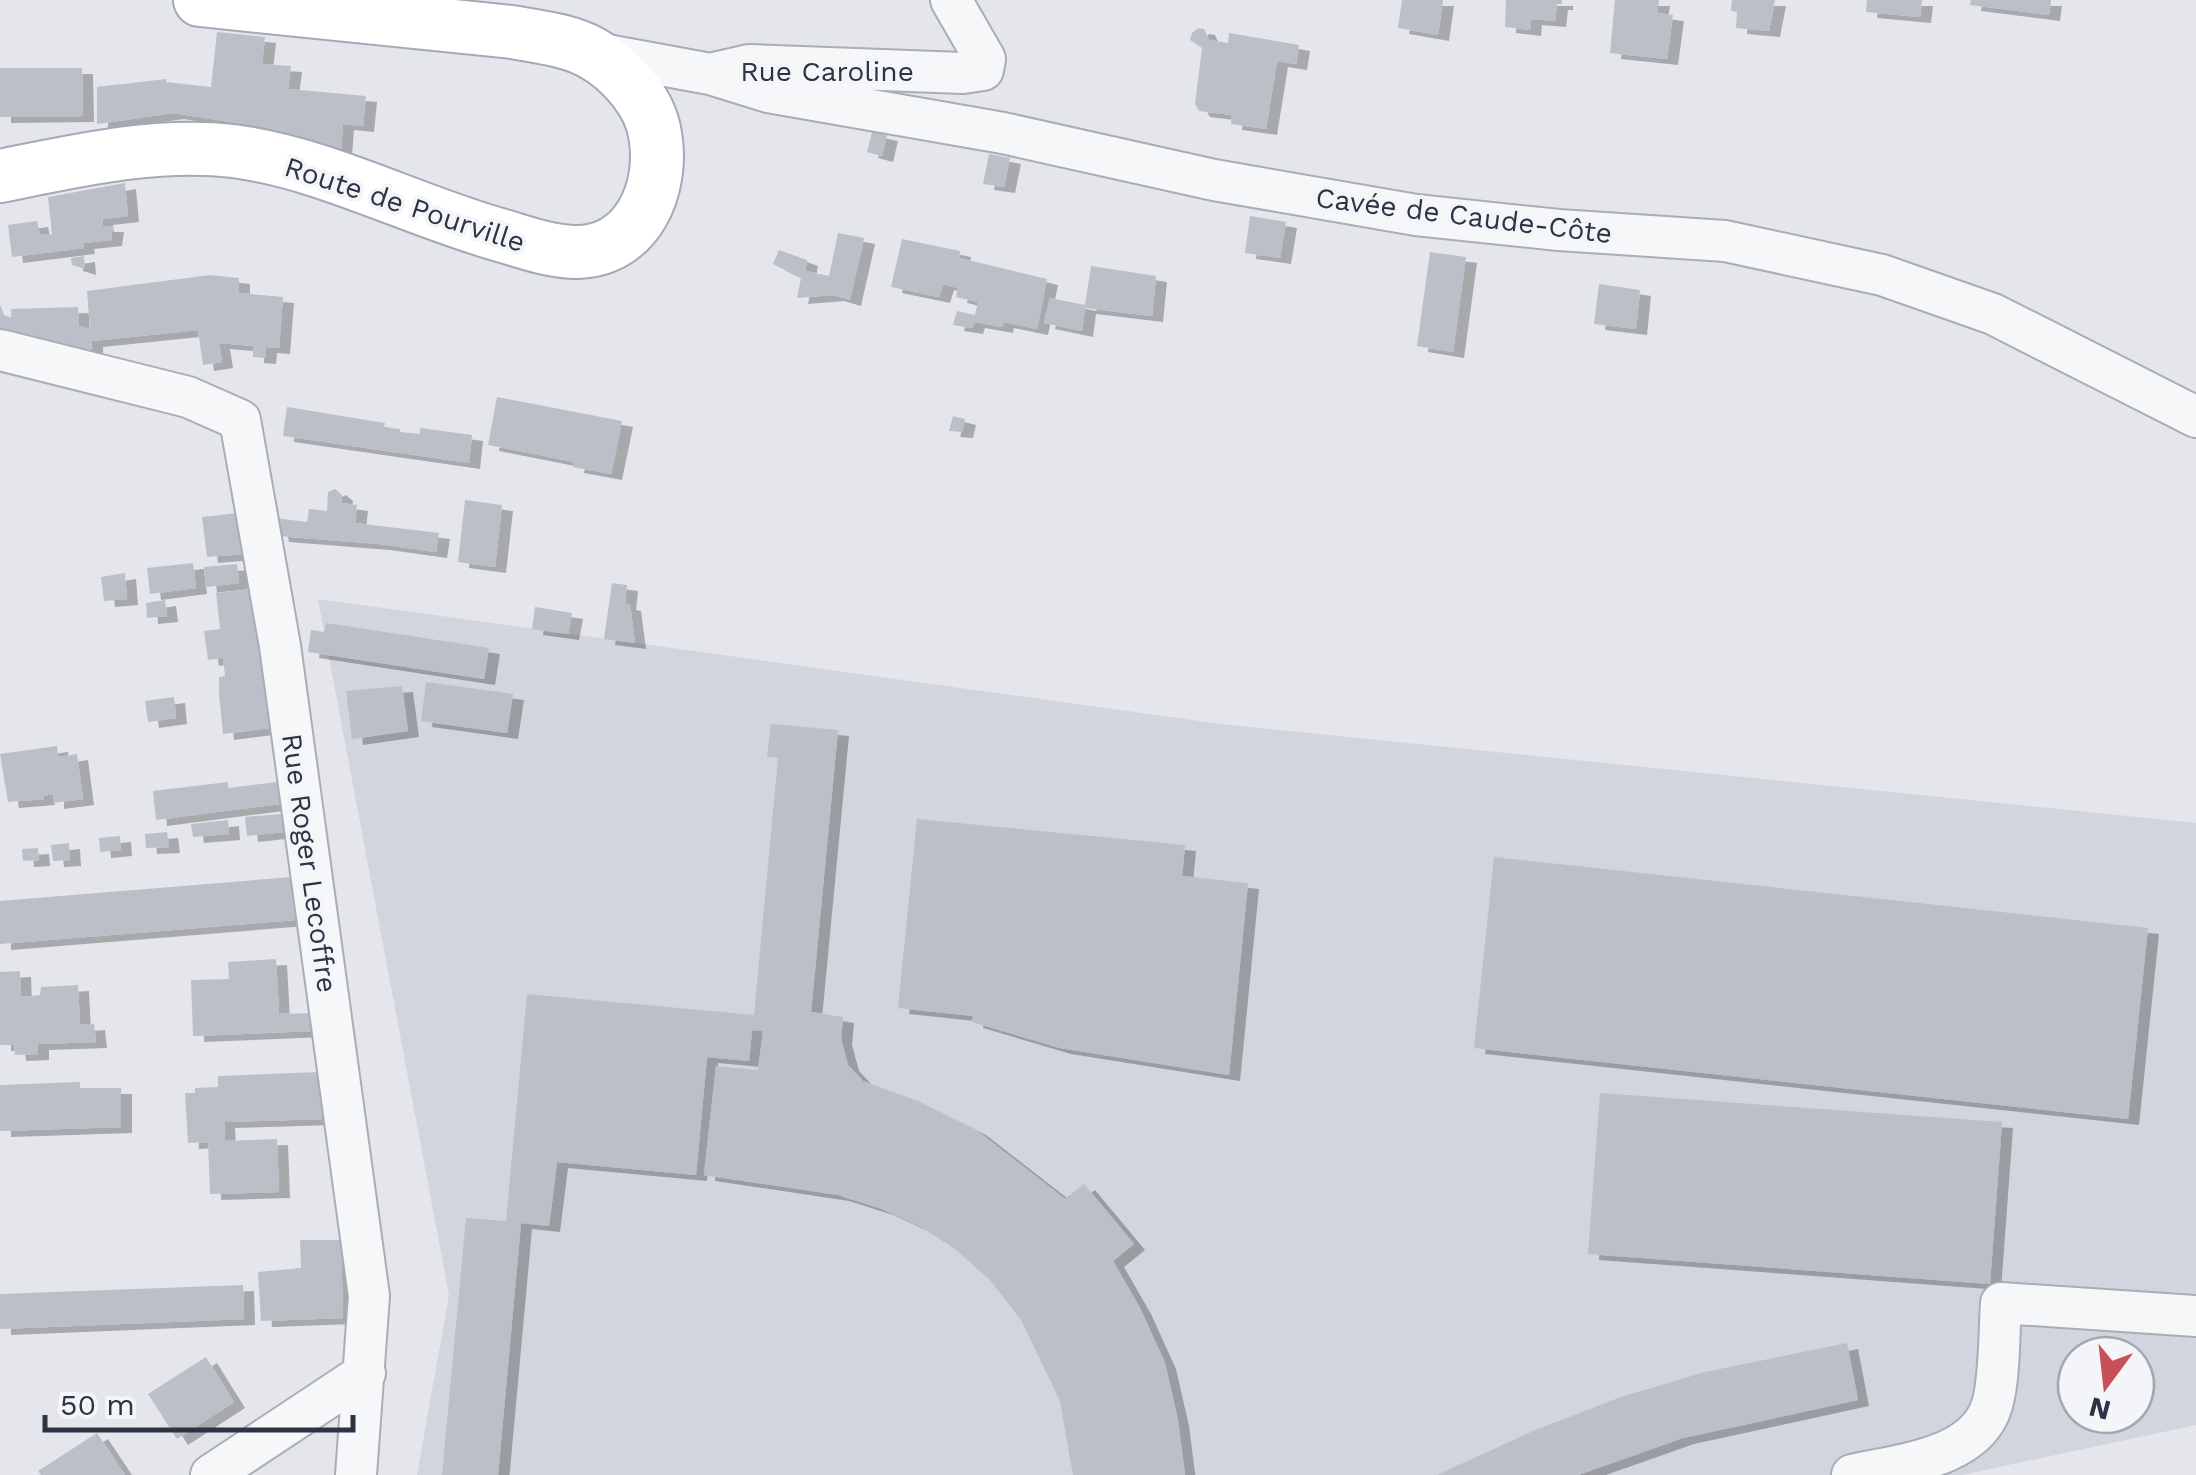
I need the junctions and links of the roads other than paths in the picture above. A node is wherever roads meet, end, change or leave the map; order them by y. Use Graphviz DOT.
graph roads {
  1 [pos="200,0"];
  2 [pos="951,0"];
  3 [pos="605,63"];
  4 [pos="710,74"];
  5 [pos="0,176"];
  6 [pos="0,350"];
  7 [pos="2196,417"];
  8 [pos="2196,1316"];
  9 [pos="365,1373"];
  10 [pos="211,1475"];
  11 [pos="356,1475"];
  12 [pos="1852,1475"];
  1 -- 3 [label="main road"];
  2 -- 4 [label="street, Rue Caroline"];
  3 -- 4 [label="street, Rue Caroline"];
  3 -- 5 [label="main road, Route de Pourville"];
  4 -- 7 [label="street, Cavée de Caude-Côte"];
  6 -- 9 [label="street, Rue Roger Lecoffre"];
  8 -- 12 [label="street"];
  9 -- 10 [label="street"];
  9 -- 11 [label="street"];
}
